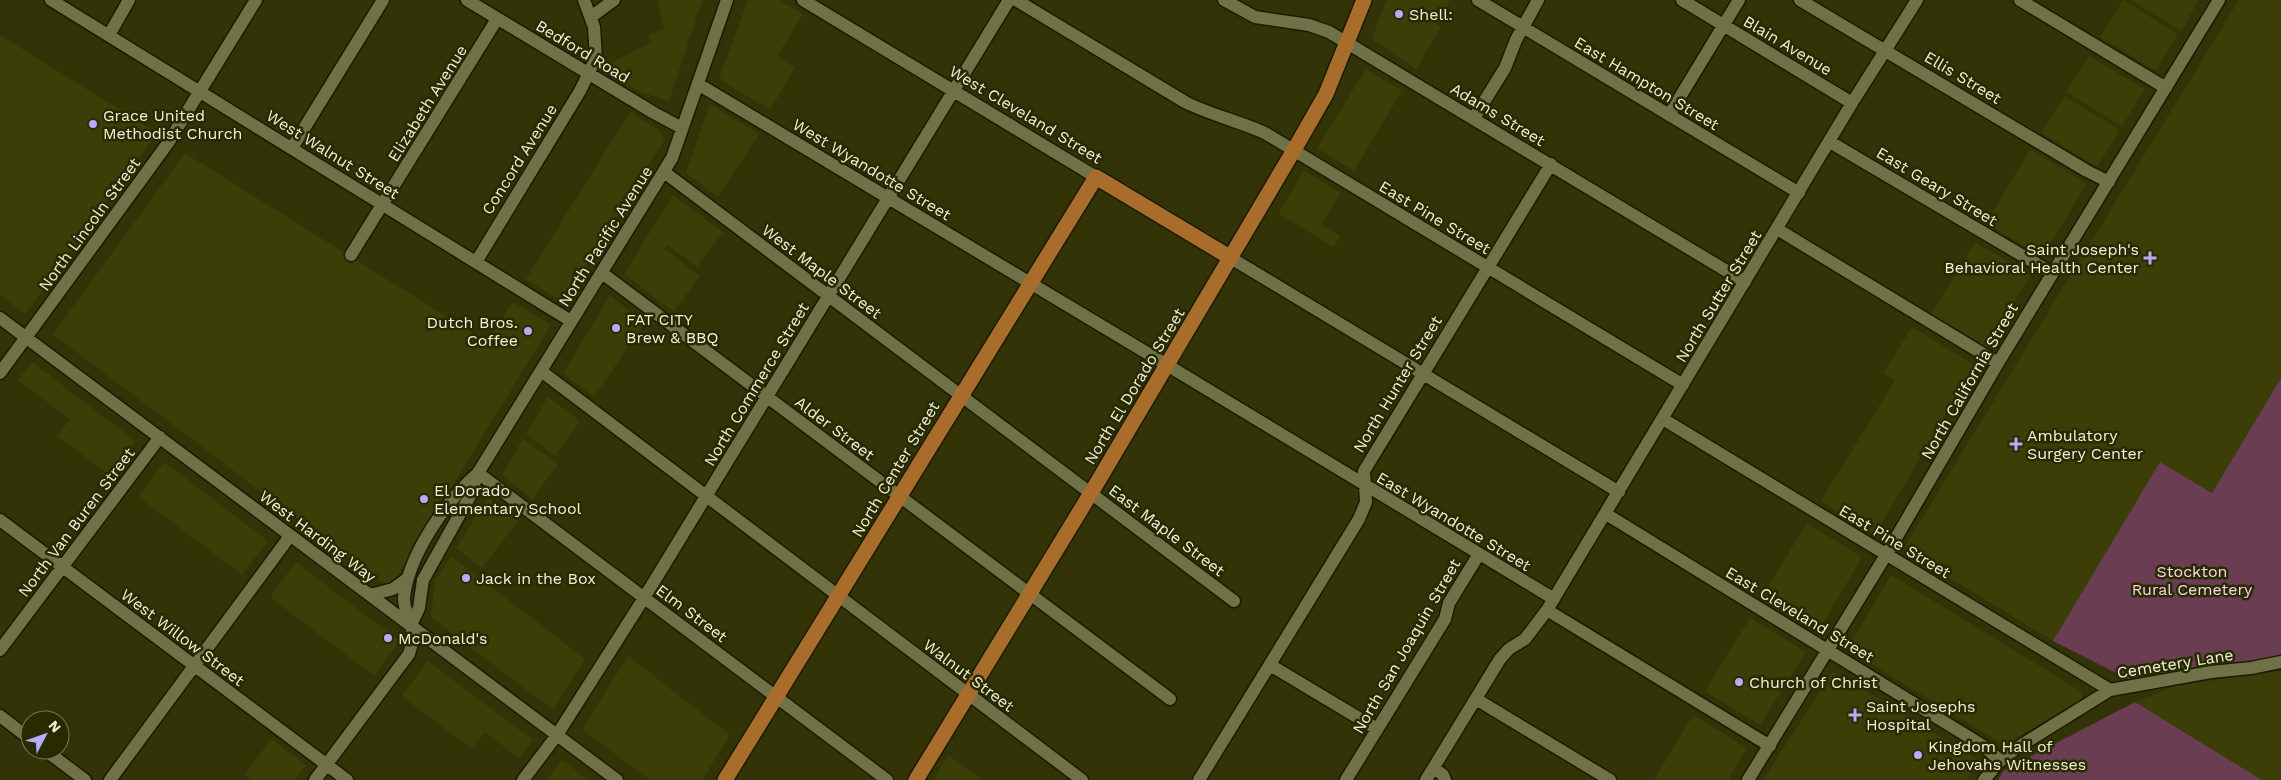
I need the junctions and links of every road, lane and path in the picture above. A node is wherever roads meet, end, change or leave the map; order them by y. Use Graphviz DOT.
graph roads {
  1 [pos="51,0"];
  2 [pos="129,0"];
  3 [pos="256,0"];
  4 [pos="383,0"];
  5 [pos="467,0"];
  6 [pos="584,0"];
  7 [pos="614,0"];
  8 [pos="727,0"];
  9 [pos="803,0"];
  10 [pos="1009,0"];
  11 [pos="1016,0"];
  12 [pos="1224,0"];
  13 [pos="1364,0"];
  14 [pos="1478,0"];
  15 [pos="1538,0"];
  16 [pos="1682,0"];
  17 [pos="1739,0"];
  18 [pos="1800,0"];
  19 [pos="1917,0"];
  20 [pos="2020,0"];
  21 [pos="2219,0"];
  22 [pos="591,17"];
  23 [pos="497,18"];
  24 [pos="1723,25"];
  25 [pos="1522,27"];
  26 [pos="108,35"];
  27 [pos="1348,43"];
  28 [pos="1886,51"];
  29 [pos="590,73"];
  30 [pos="698,84"];
  31 [pos="2166,88"];
  32 [pos="200,91"];
  33 [pos="954,92"];
  34 [pos="1852,103"];
  35 [pos="1669,114"];
  36 [pos="1474,118"];
  37 [pos="682,128"];
  38 [pos="1830,142"];
  39 [pos="292,148"];
  40 [pos="1294,150"];
  41 [pos="1550,164"];
  42 [pos="664,172"];
  43 [pos="1096,177"];
  44 [pos="2109,182"];
  45 [pos="1799,193"];
  46 [pos="889,198"];
  47 [pos="383,205"];
  48 [pos="1777,229"];
  49 [pos="351,255"];
  50 [pos="1231,258"];
  51 [pos="476,262"];
  52 [pos="1487,268"];
  53 [pos="602,273"];
  54 [pos="2052,273"];
  55 [pos="1745,282"];
  56 [pos="1030,283"];
  57 [pos="828,297"];
  58 [pos="0,318"];
  59 [pos="571,321"];
  60 [pos="26,337"];
  61 [pos="1998,363"];
  62 [pos="1167,365"];
  63 [pos="541,371"];
  64 [pos="0,372"];
  65 [pos="1422,374"];
  66 [pos="1683,385"];
  67 [pos="961,395"];
  68 [pos="767,397"];
  69 [pos="1663,419"];
  70 [pos="160,438"];
  71 [pos="478,473"];
  72 [pos="1365,486"];
  73 [pos="1619,492"];
  74 [pos="1091,493"];
  75 [pos="898,496"];
  76 [pos="705,497"];
  77 [pos="1606,514"];
  78 [pos="0,520"];
  79 [pos="290,536"];
  80 [pos="1479,554"];
  81 [pos="1886,555"];
  82 [pos="62,567"];
  83 [pos="408,578"];
  84 [pos="1029,593"];
  85 [pos="370,595"];
  86 [pos="837,597"];
  87 [pos="644,598"];
  88 [pos="1234,602"];
  89 [pos="1550,605"];
  90 [pos="411,625"];
  91 [pos="0,650"];
  92 [pos="1828,651"];
  93 [pos="2281,662"];
  94 [pos="194,665"];
  95 [pos="1270,665"];
  96 [pos="2110,690"];
  97 [pos="968,694"];
  98 [pos="776,697"];
  99 [pos="1476,698"];
  100 [pos="1170,699"];
  101 [pos="0,716"];
  102 [pos="1377,730"];
  103 [pos="20,731"];
  104 [pos="557,735"];
  105 [pos="1770,746"];
  106 [pos="58,760"];
  107 [pos="2000,761"];
  108 [pos="327,765"];
  109 [pos="1434,768"];
  110 [pos="85,780"];
  111 [pos="110,780"];
  112 [pos="316,780"];
  113 [pos="347,780"];
  114 [pos="523,780"];
  115 [pos="617,780"];
  116 [pos="725,780"];
  117 [pos="887,780"];
  118 [pos="916,780"];
  119 [pos="1082,780"];
  120 [pos="1199,780"];
  121 [pos="1346,780"];
  122 [pos="1426,780"];
  123 [pos="1445,780"];
  124 [pos="1610,780"];
  125 [pos="1748,780"];
  126 [pos="1984,780"];
  1 -- 26 [label="street, West Walnut Street"];
  2 -- 26 [label="street"];
  3 -- 32 [label="street, North Lincoln Street"];
  4 -- 39 [label="street"];
  5 -- 23 [label="street, Bedford Road"];
  6 -- 22 [label="street, Concord Avenue"];
  7 -- 22 [label="street"];
  8 -- 30 [label="street, North Pacific Avenue"];
  9 -- 33 [label="street, West Cleveland Street"];
  10 -- 33 [label="street, North Commerce Street"];
  11 -- 40 [label="street, East Pine Street"];
  12 -- 27 [label="street, Adams Street"];
  13 -- 27 [label="main road, North El Dorado Street"];
  14 -- 25 [label="street, East Hampton Street"];
  15 -- 25 [label="street"];
  16 -- 24 [label="street, Blain Avenue"];
  17 -- 24 [label="street"];
  18 -- 28 [label="street, Ellis Street"];
  19 -- 28 [label="street, North Sutter Street"];
  20 -- 31 [label="street"];
  21 -- 31 [label="street, North California Street"];
  22 -- 29 [label="street, Concord Avenue"];
  23 -- 29 [label="street, Bedford Road"];
  23 -- 47 [label="street, Elizabeth Avenue"];
  24 -- 34 [label="street, Blain Avenue"];
  24 -- 35 [label="street"];
  25 -- 35 [label="street, East Hampton Street"];
  25 -- 36 [label="street"];
  26 -- 32 [label="street, West Walnut Street"];
  27 -- 36 [label="street, Adams Street"];
  27 -- 40 [label="main road, North El Dorado Street"];
  28 -- 34 [label="street, North Sutter Street"];
  28 -- 44 [label="street, Ellis Street"];
  29 -- 37 [label="street, Bedford Road"];
  29 -- 51 [label="street, Concord Avenue"];
  30 -- 37 [label="street, North Pacific Avenue"];
  30 -- 46 [label="street, West Wyandotte Street"];
  31 -- 44 [label="street, North California Street"];
  32 -- 39 [label="street, West Walnut Street"];
  32 -- 60 [label="street, North Lincoln Street"];
  33 -- 43 [label="street, West Cleveland Street"];
  33 -- 46 [label="street, North Commerce Street"];
  34 -- 38 [label="street, North Sutter Street"];
  35 -- 45 [label="street, East Hampton Street"];
  36 -- 41 [label="street, Adams Street"];
  37 -- 42 [label="street, North Pacific Avenue"];
  38 -- 45 [label="street, North Sutter Street"];
  38 -- 54 [label="street, East Geary Street"];
  39 -- 47 [label="street, West Walnut Street"];
  40 -- 50 [label="main road, North El Dorado Street"];
  40 -- 52 [label="street, East Pine Street"];
  41 -- 52 [label="street, North Hunter Street"];
  41 -- 55 [label="street, Adams Street"];
  42 -- 53 [label="street, North Pacific Avenue"];
  42 -- 57 [label="street, West Maple Street"];
  43 -- 50 [label="main road, West Cleveland Street"];
  43 -- 56 [label="main road, North Center Street"];
  44 -- 54 [label="street, North California Street"];
  45 -- 48 [label="street, North Sutter Street"];
  46 -- 56 [label="street, West Wyandotte Street"];
  46 -- 57 [label="street, North Commerce Street"];
  47 -- 49 [label="street, Elizabeth Avenue"];
  47 -- 51 [label="street, West Walnut Street"];
  48 -- 55 [label="street, North Sutter Street"];
  48 -- 61 [label="street"];
  50 -- 62 [label="main road, North El Dorado Street"];
  50 -- 65 [label="street"];
  51 -- 59 [label="street, West Walnut Street"];
  52 -- 65 [label="street, North Hunter Street"];
  52 -- 66 [label="street, East Pine Street"];
  53 -- 59 [label="street, North Pacific Avenue"];
  53 -- 68 [label="street, Alder Street"];
  54 -- 61 [label="street, North California Street"];
  55 -- 66 [label="street, North Sutter Street"];
  56 -- 62 [label="street, East Wyandotte Street"];
  56 -- 67 [label="main road, North Center Street"];
  57 -- 67 [label="street, West Maple Street"];
  57 -- 68 [label="street, North Commerce Street"];
  58 -- 60 [label="street, West Harding Way"];
  59 -- 63 [label="street, North Pacific Avenue"];
  60 -- 64 [label="street, North Lincoln Street"];
  60 -- 70 [label="street, West Harding Way"];
  61 -- 81 [label="street, North California Street"];
  62 -- 72 [label="street, East Wyandotte Street"];
  62 -- 74 [label="main road, North El Dorado Street"];
  63 -- 71 [label="street, North Pacific Avenue"];
  63 -- 76 [label="street"];
  65 -- 72 [label="street, North Hunter Street"];
  65 -- 73 [label="street"];
  66 -- 69 [label="street, North Sutter Street"];
  67 -- 74 [label="street, East Maple Street"];
  67 -- 75 [label="main road, North Center Street"];
  68 -- 75 [label="street, Alder Street"];
  68 -- 76 [label="street, North Commerce Street"];
  69 -- 73 [label="street, North Sutter Street"];
  69 -- 81 [label="street, East Pine Street"];
  70 -- 79 [label="street, West Harding Way"];
  70 -- 82 [label="street, North Van Buren Street"];
  71 -- 83 [label="street, North Pacific Avenue"];
  71 -- 87 [label="street, Elm Street"];
  71 -- 90 [label="street, North Pacific Avenue"];
  72 -- 80 [label="street, East Wyandotte Street"];
  72 -- 95 [label="street, North Hunter Street"];
  73 -- 77 [label="street, North Sutter Street"];
  74 -- 84 [label="main road, North El Dorado Street"];
  74 -- 88 [label="street, East Maple Street"];
  75 -- 84 [label="street, Alder Street"];
  75 -- 86 [label="main road, North Center Street"];
  76 -- 86 [label="street"];
  76 -- 87 [label="street, North Commerce Street"];
  77 -- 89 [label="street, North Sutter Street"];
  77 -- 92 [label="street, East Cleveland Street"];
  78 -- 82 [label="street, West Willow Street"];
  79 -- 85 [label="street, West Harding Way"];
  79 -- 94 [label="street"];
  80 -- 89 [label="street, East Wyandotte Street"];
  80 -- 102 [label="street, North San Joaquin Street"];
  81 -- 92 [label="street, North California Street"];
  81 -- 96 [label="street, East Pine Street"];
  82 -- 91 [label="street, North Van Buren Street"];
  82 -- 94 [label="street, West Willow Street"];
  83 -- 85 [label="street"];
  83 -- 90 [label="street, North Pacific Avenue"];
  84 -- 97 [label="main road, North El Dorado Street"];
  84 -- 100 [label="street, Alder Street"];
  85 -- 90 [label="street, West Harding Way"];
  86 -- 97 [label="street, Walnut Street"];
  86 -- 98 [label="main road, North Center Street"];
  87 -- 98 [label="street, Elm Street"];
  87 -- 104 [label="street, North Commerce Street"];
  89 -- 99 [label="street, North Sutter Street"];
  89 -- 105 [label="street, East Wyandotte Street"];
  90 -- 104 [label="street, West Harding Way"];
  90 -- 108 [label="street"];
  92 -- 105 [label="street, North California Street"];
  92 -- 107 [label="street, East Cleveland Street"];
  93 -- 96 [label="street, Cemetery Lane"];
  94 -- 108 [label="street, West Willow Street"];
  94 -- 111 [label="street"];
  95 -- 102 [label="street"];
  95 -- 120 [label="street, North Hunter Street"];
  96 -- 107 [label="street, Cemetery Lane"];
  97 -- 118 [label="main road, North El Dorado Street"];
  97 -- 119 [label="street, Walnut Street"];
  98 -- 116 [label="main road, North Center Street"];
  98 -- 117 [label="street, Elm Street"];
  99 -- 109 [label="street, North Sutter Street"];
  99 -- 124 [label="street"];
  101 -- 103 [label="street"];
  102 -- 121 [label="street, North San Joaquin Street"];
  104 -- 114 [label="street, North Commerce Street"];
  104 -- 115 [label="street, West Harding Way"];
  105 -- 125 [label="street, North California Street"];
  106 -- 110 [label="street"];
  107 -- 126 [label="street, Cemetery Lane"];
  108 -- 112 [label="street"];
  108 -- 113 [label="street, West Willow Street"];
  109 -- 122 [label="street, North Sutter Street"];
  109 -- 123 [label="street"];
}
